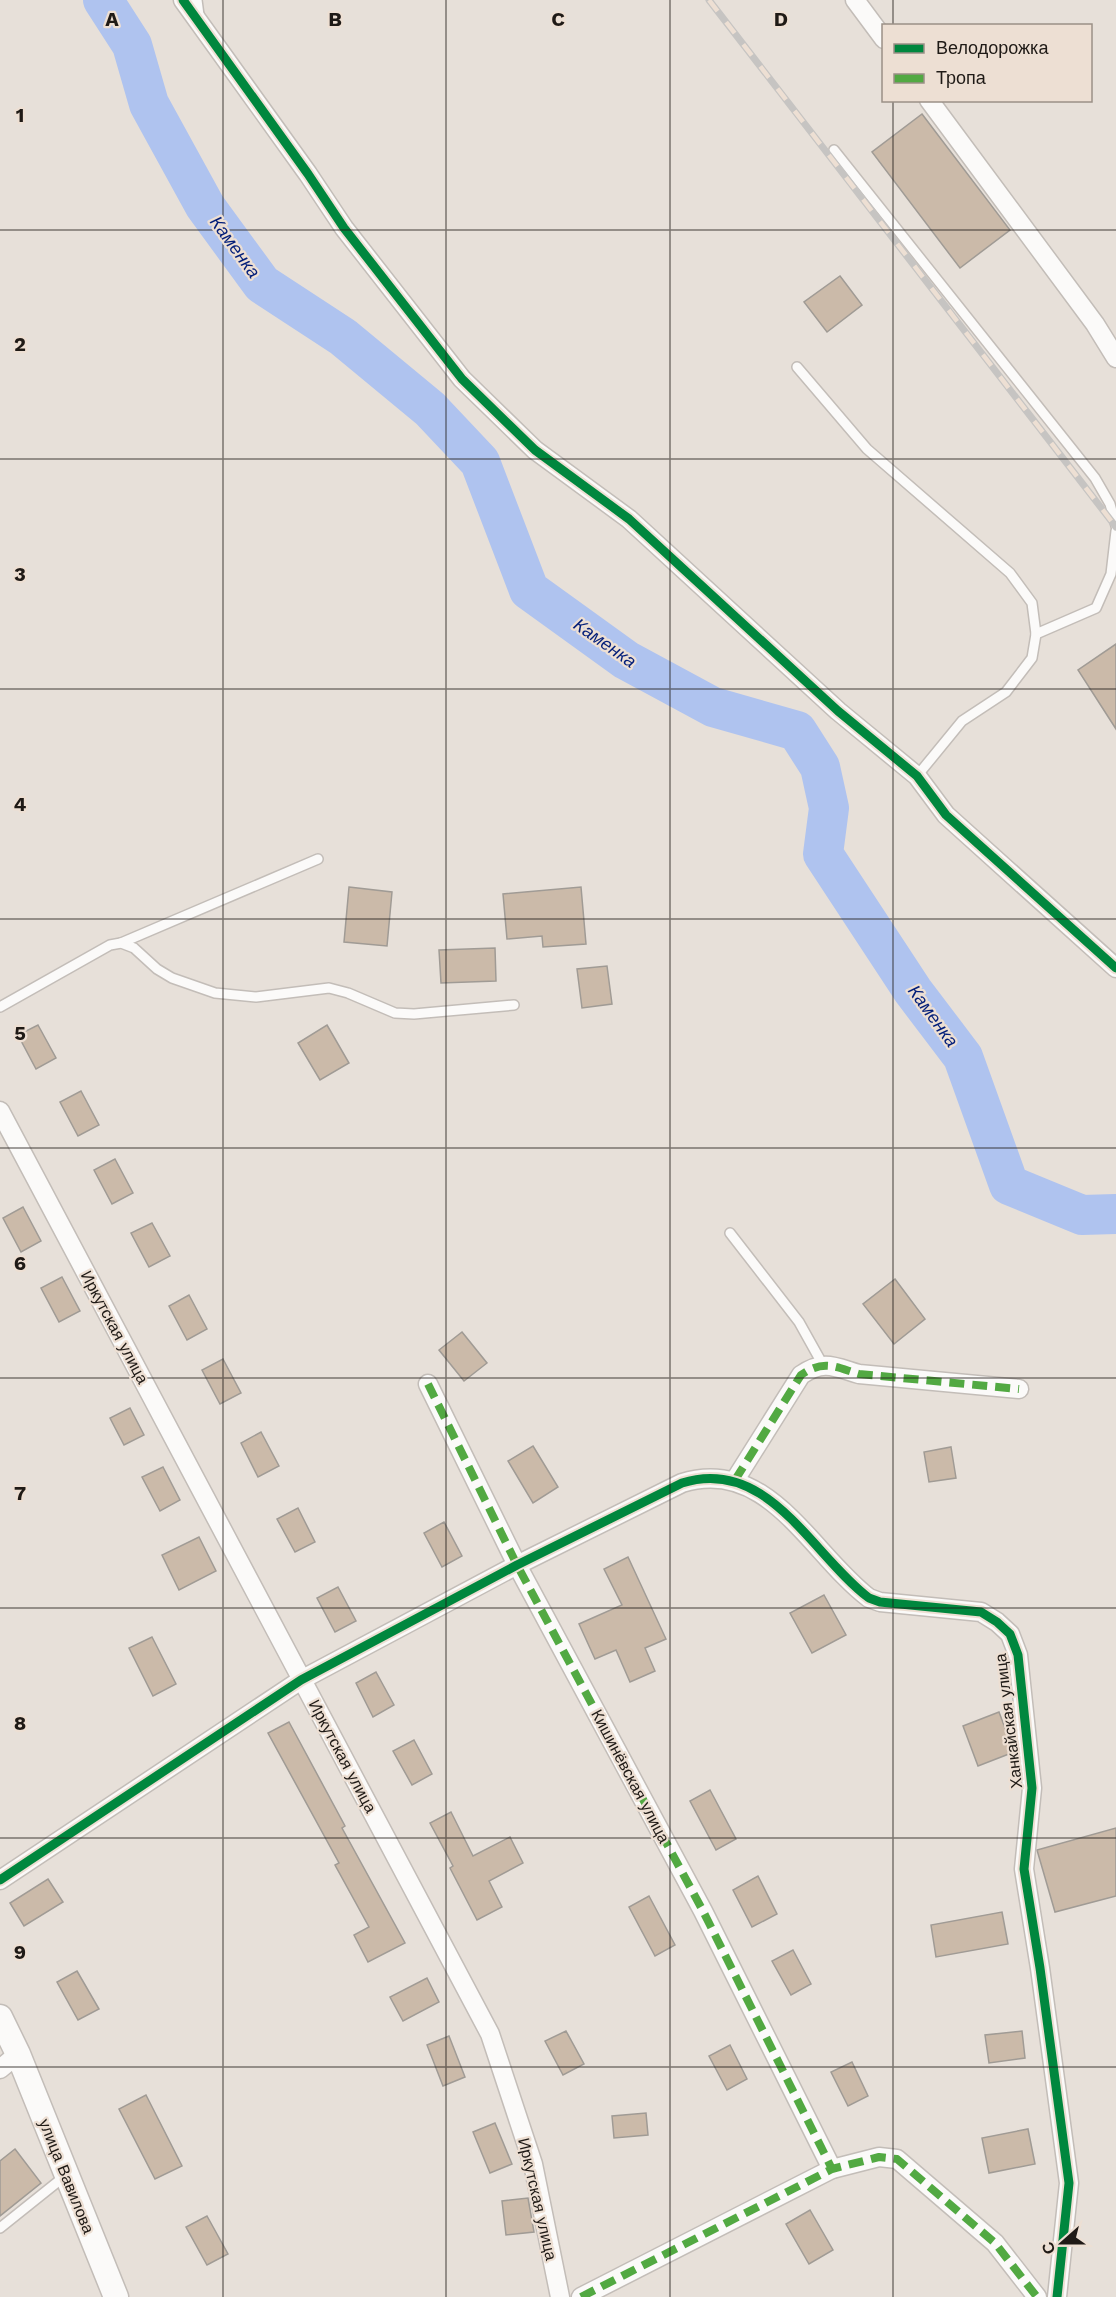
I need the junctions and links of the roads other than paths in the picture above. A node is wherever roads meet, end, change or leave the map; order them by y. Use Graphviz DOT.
graph roads {
  1 [pos="183,0"];
  2 [pos="197,0"];
  3 [pos="855,0"];
  4 [pos="200,21"];
  5 [pos="882,36"];
  6 [pos="930,102"];
  7 [pos="834,150"];
  8 [pos="1116,358"];
  9 [pos="797,367"];
  10 [pos="1116,526"];
  11 [pos="1116,531"];
  12 [pos="1036,634"];
  13 [pos="917,776"];
  14 [pos="318,859"];
  15 [pos="121,943"];
  16 [pos="1116,968"];
  17 [pos="514,1005"];
  18 [pos="0,1007"];
  19 [pos="0,1111"];
  20 [pos="730,1233"];
  21 [pos="823,1365"];
  22 [pos="428,1384"];
  23 [pos="1019,1389"];
  24 [pos="735,1480"];
  25 [pos="517,1565"];
  26 [pos="301,1680"];
  27 [pos="0,1880"];
  28 [pos="0,2017"];
  29 [pos="9,2061"];
  30 [pos="832,2169"];
  31 [pos="67,2174"];
  32 [pos="0,2228"];
  33 [pos="116,2297"];
  34 [pos="560,2297"];
  35 [pos="581,2297"];
  36 [pos="1037,2297"];
  37 [pos="1057,2297"];
  1 -- 4 [label="street"];
  2 -- 4 [label="lane"];
  3 -- 5 [label="street"];
  4 -- 13 [label="street"];
  6 -- 8 [label="street"];
  7 -- 10 [label="lane"];
  9 -- 12 [label="lane"];
  11 -- 12 [label="lane"];
  12 -- 13 [label="lane"];
  13 -- 16 [label="street"];
  14 -- 15 [label="lane"];
  15 -- 17 [label="lane"];
  15 -- 18 [label="lane"];
  19 -- 26 [label="street, Иркутская улица"];
  20 -- 21 [label="lane"];
  21 -- 23 [label="street"];
  21 -- 24 [label="street"];
  22 -- 25 [label="street, Кишинёвская улица"];
  24 -- 25 [label="street, Ханкайская улица"];
  24 -- 37 [label="street, Ханкайская улица"];
  25 -- 26 [label="street, Ханкайская улица"];
  25 -- 30 [label="street, Кишинёвская улица"];
  26 -- 27 [label="street, Ханкайская улица"];
  26 -- 34 [label="street, Иркутская улица"];
  28 -- 29 [label="street, улица Вавилова"];
  29 -- 31 [label="street, улица Вавилова"];
  30 -- 35 [label="street"];
  30 -- 36 [label="street"];
  31 -- 32 [label="lane"];
  31 -- 33 [label="street, улица Вавилова"];
}
